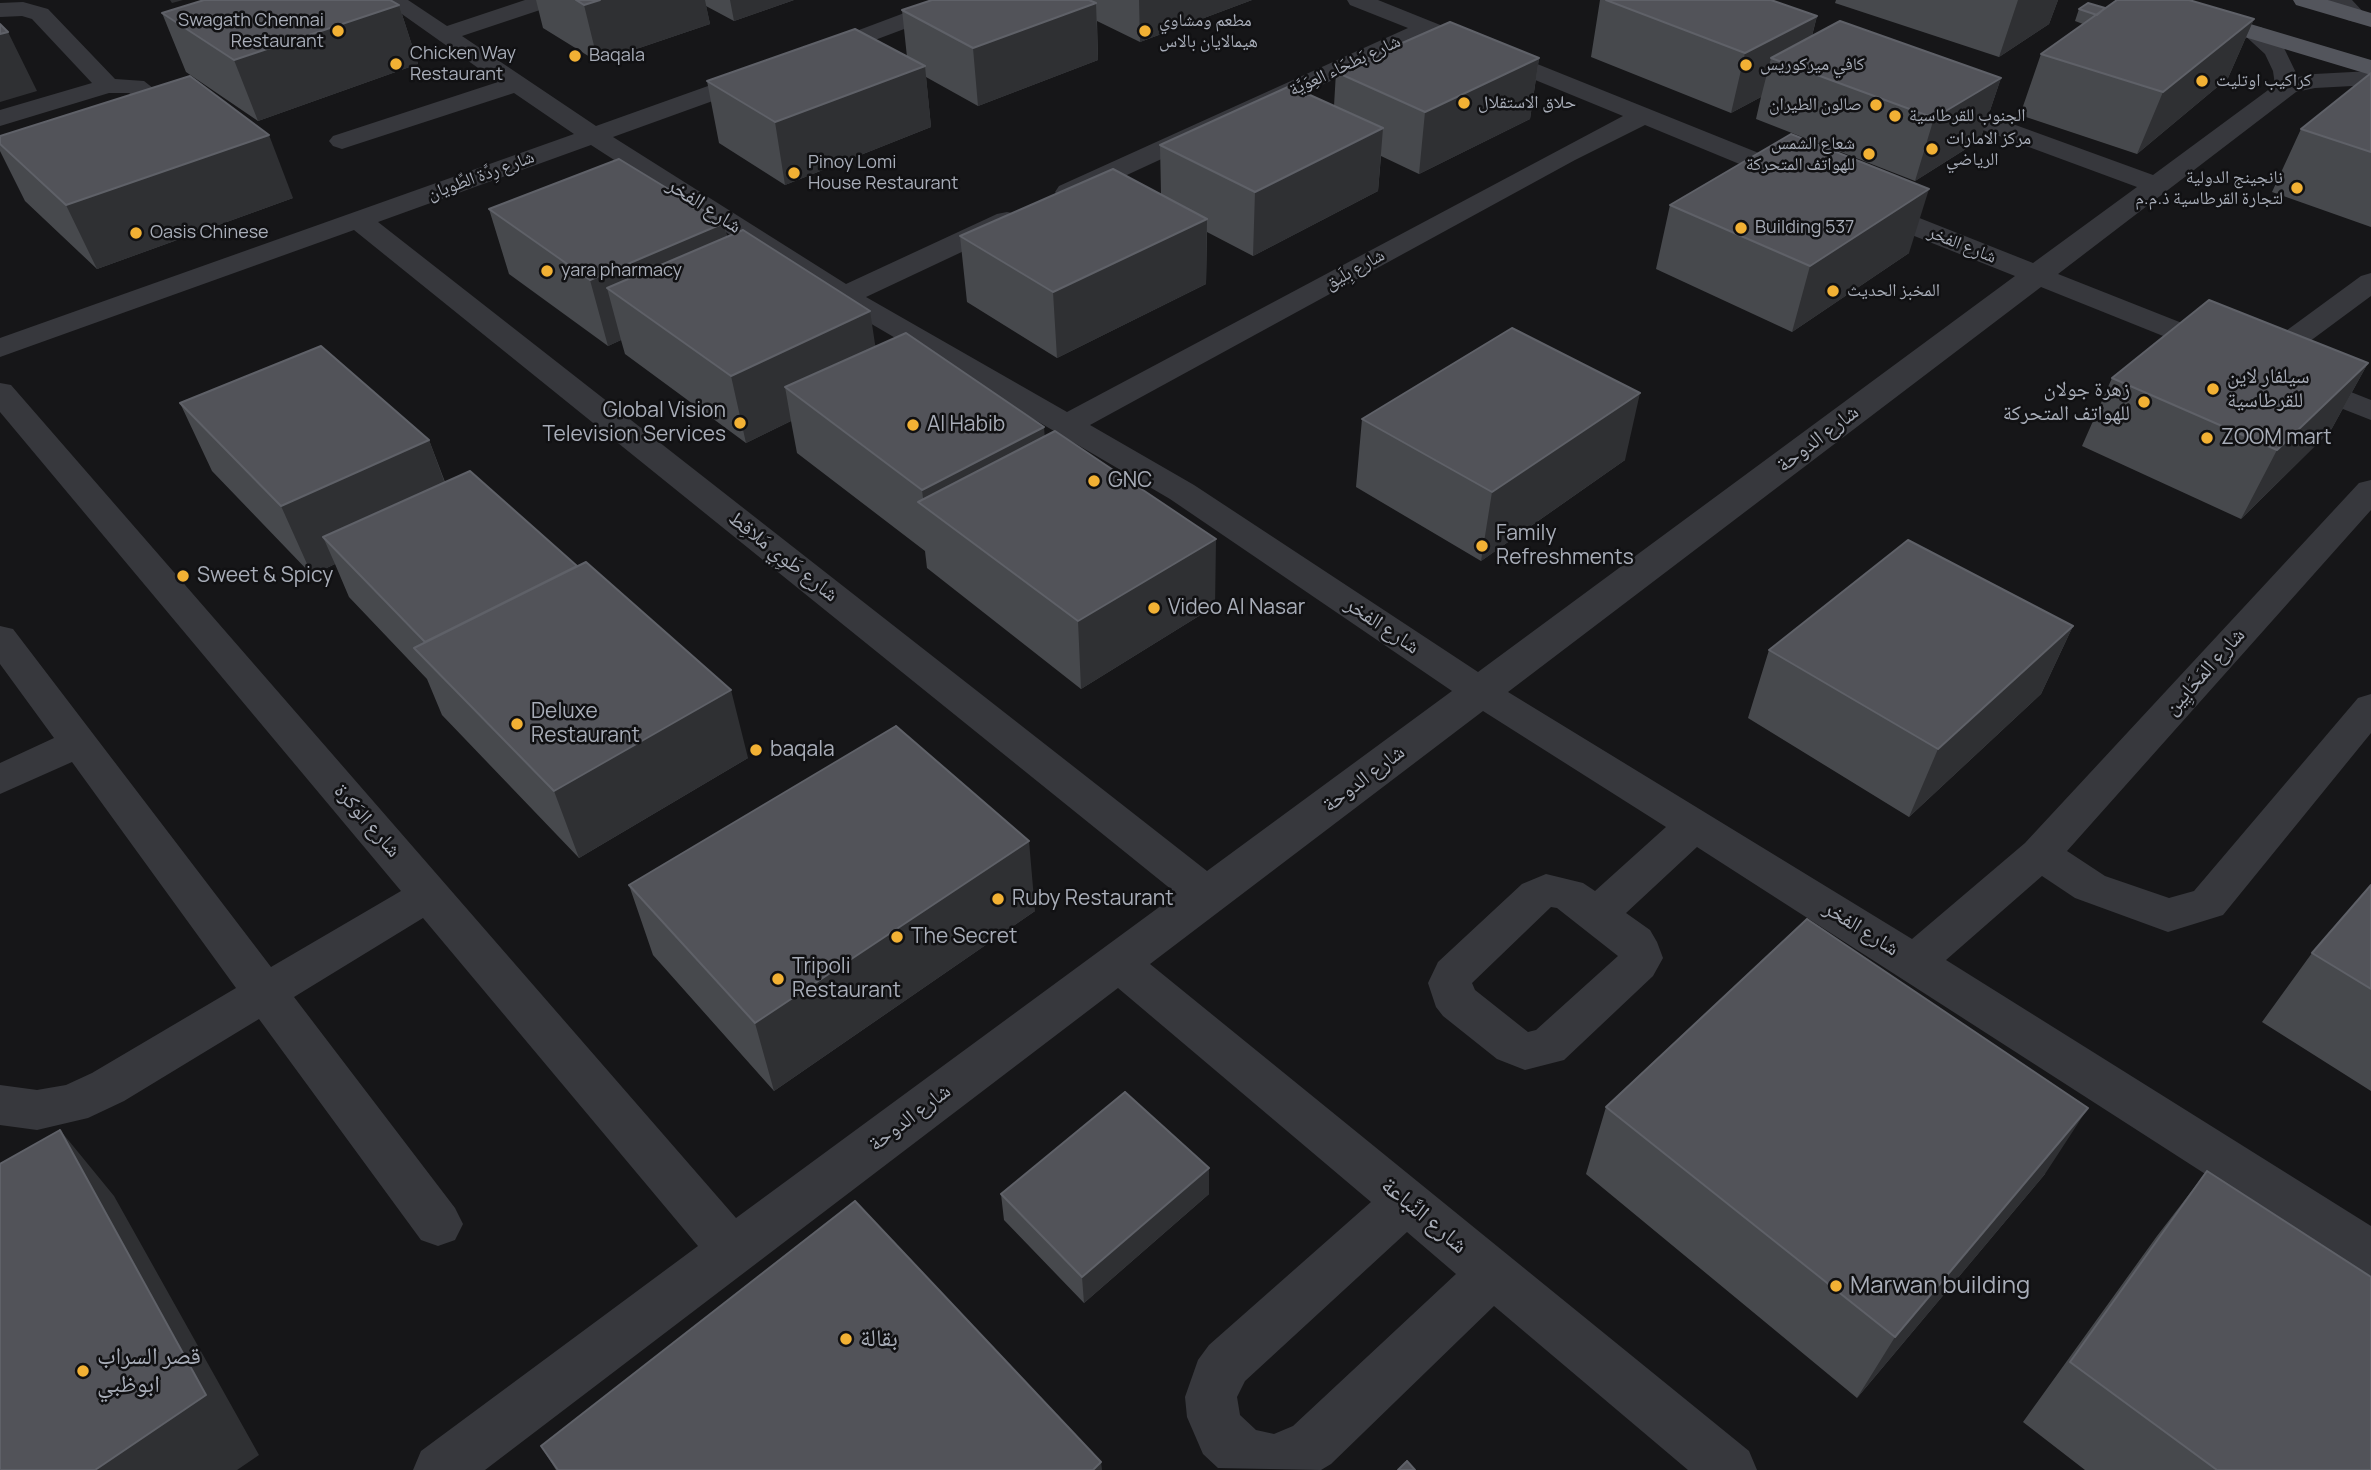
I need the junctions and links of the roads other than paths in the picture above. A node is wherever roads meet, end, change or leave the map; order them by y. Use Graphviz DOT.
graph roads {
  1 [pos="393,0"];
  2 [pos="960,0"];
  3 [pos="1358,0"];
  4 [pos="2146,0"];
  5 [pos="2304,0"];
  6 [pos="542,1"];
  7 [pos="0,10"];
  8 [pos="2355,12"];
  9 [pos="1427,28"];
  10 [pos="2253,32"];
  11 [pos="443,35"];
  12 [pos="2371,68"];
  13 [pos="2371,78"];
  14 [pos="519,83"];
  15 [pos="108,86"];
  16 [pos="2288,87"];
  17 [pos="1918,98"];
  18 [pos="1644,116"];
  19 [pos="0,118"];
  20 [pos="117,128"];
  21 [pos="594,136"];
  22 [pos="342,141"];
  23 [pos="2157,185"];
  24 [pos="1824,189"];
  25 [pos="1849,200"];
  26 [pos="1050,201"];
  27 [pos="1026,212"];
  28 [pos="357,219"];
  29 [pos="2036,275"];
  30 [pos="2371,282"];
  31 [pos="844,296"];
  32 [pos="0,348"];
  33 [pos="2260,364"];
  34 [pos="2371,411"];
  35 [pos="7,414"];
  36 [pos="1066,425"];
  37 [pos="2371,489"];
  38 [pos="0,638"];
  39 [pos="1480,692"];
  40 [pos="2371,706"];
  41 [pos="78,743"];
  42 [pos="0,780"];
  43 [pos="1695,825"];
  44 [pos="2040,854"];
  45 [pos="429,894"];
  46 [pos="1208,895"];
  47 [pos="1597,915"];
  48 [pos="1913,962"];
  49 [pos="1118,963"];
  50 [pos="265,994"];
  51 [pos="0,1105"];
  52 [pos="1407,1201"];
  53 [pos="438,1224"];
  54 [pos="733,1251"];
  55 [pos="2371,1253"];
  56 [pos="1493,1273"];
  57 [pos="440,1470"];
  58 [pos="1730,1470"];
  1 -- 11 [label="street, شارع الفخر"];
  2 -- 21 [label="street, شارع رِدَّة الطِّويان"];
  3 -- 9 [label="street"];
  4 -- 10 [label="main road"];
  5 -- 8 [label="main road"];
  6 -- 11 [label="street"];
  7 -- 15 [label="street"];
  9 -- 18 [label="street"];
  9 -- 26 [label="street, شارع بَطحَاء العِوَيَّة"];
  10 -- 12 [label="main road"];
  10 -- 16 [label="street"];
  11 -- 14 [label="street, شارع الفخر"];
  13 -- 16 [label="street, شارع الدوحة"];
  14 -- 21 [label="street, شارع الفخر"];
  14 -- 22 [label="street"];
  15 -- 19 [label="street"];
  15 -- 20 [label="street"];
  16 -- 23 [label="street, شارع الدوحة"];
  17 -- 23 [label="street"];
  18 -- 24 [label="street"];
  18 -- 36 [label="street, شارع بِلَيق"];
  21 -- 28 [label="street, شارع رِدَّة الطِّويان"];
  21 -- 31 [label="street, شارع الفخر"];
  23 -- 29 [label="street, شارع الدوحة"];
  25 -- 29 [label="street, شارع الفخر"];
  27 -- 31 [label="street"];
  28 -- 32 [label="street, شارع رِدَّة الطِّويان"];
  28 -- 46 [label="street, شارع طَوِي مَلاقِط"];
  29 -- 33 [label="street, شارع الفخر"];
  29 -- 39 [label="street, شارع الدوحة"];
  30 -- 33 [label="street"];
  31 -- 36 [label="street, شارع الفخر"];
  33 -- 34 [label="street, شارع الفخر"];
  35 -- 45 [label="street, شارع الوَكرة"];
  36 -- 39 [label="street, شارع الفخر"];
  37 -- 44 [label="street, شارع المَحَايِين"];
  38 -- 41 [label="street"];
  39 -- 43 [label="street, شارع الفخر"];
  39 -- 46 [label="street, شارع الدوحة"];
  40 -- 44 [label="street"];
  41 -- 42 [label="street"];
  41 -- 50 [label="street"];
  43 -- 47 [label="street"];
  43 -- 48 [label="street, شارع الفخر"];
  44 -- 48 [label="street, شارع المَحَايِين"];
  45 -- 50 [label="street"];
  45 -- 54 [label="street, شارع الوَكرة"];
  46 -- 49 [label="street, شارع الدوحة"];
  48 -- 55 [label="street, شارع الفخر"];
  49 -- 52 [label="street, شارع النَّباعة"];
  49 -- 54 [label="street, شارع الدوحة"];
  50 -- 51 [label="street"];
  50 -- 53 [label="street"];
  52 -- 56 [label="street, شارع النَّباعة"];
  52 -- 56 [label="street"];
  54 -- 57 [label="street, شارع الدوحة"];
  56 -- 58 [label="street, شارع النَّباعة"];
}
